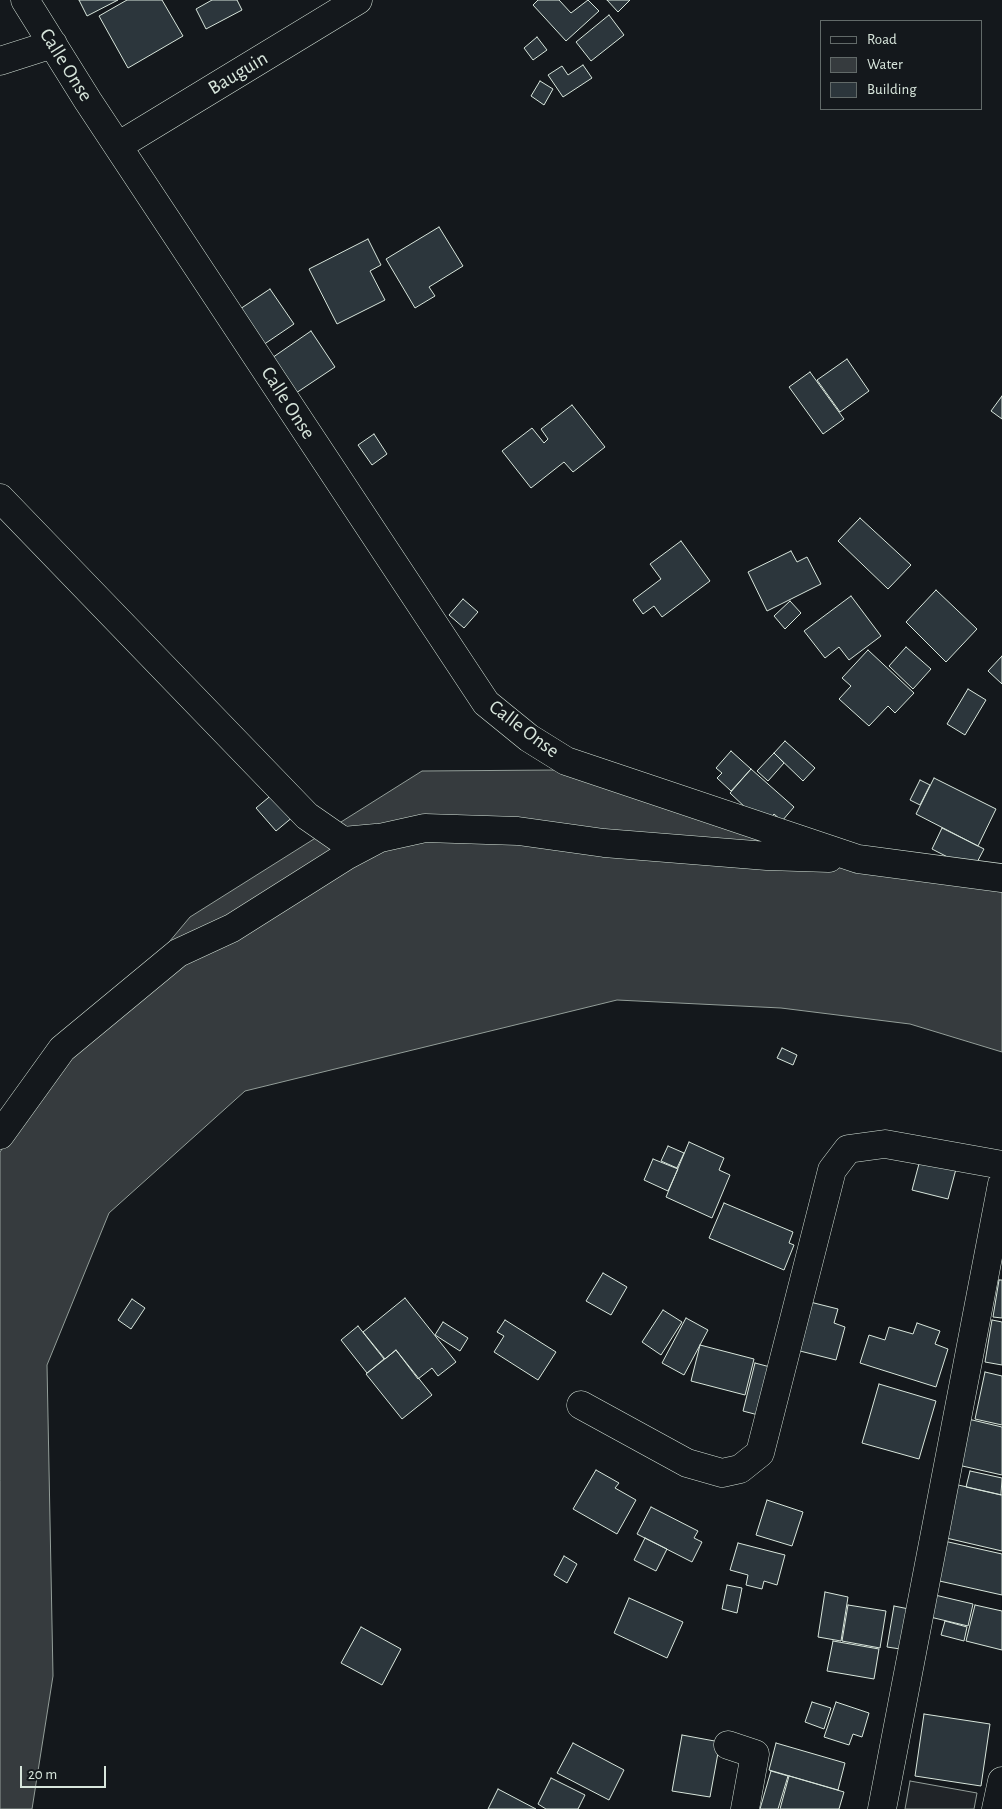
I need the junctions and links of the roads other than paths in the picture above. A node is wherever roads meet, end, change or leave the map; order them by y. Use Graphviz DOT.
graph roads {
  1 [pos="26,0"];
  2 [pos="358,0"];
  3 [pos="53,44"];
  4 [pos="0,61"];
  5 [pos="118,146"];
  6 [pos="0,498"];
  7 [pos="380,838"];
  8 [pos="858,859"];
  9 [pos="1002,878"];
  10 [pos="0,1135"];
  11 [pos="1002,1165"];
  12 [pos="1002,1184"];
  13 [pos="581,1405"];
  14 [pos="728,1746"];
  15 [pos="1002,1780"];
  16 [pos="745,1809"];
  17 [pos="882,1809"];
  18 [pos="996,1809"];
  1 -- 3 [label="street, Calle Onse"];
  2 -- 5 [label="street, Bauguin"];
  3 -- 4 [label="street"];
  3 -- 5 [label="street, Calle Onse"];
  5 -- 8 [label="street, Calle Onse"];
  6 -- 7 [label="street"];
  7 -- 8 [label="street"];
  7 -- 10 [label="street"];
  8 -- 9 [label="street"];
  11 -- 13 [label="street"];
  12 -- 17 [label="street"];
  14 -- 16 [label="street"];
  15 -- 18 [label="street"];
}
